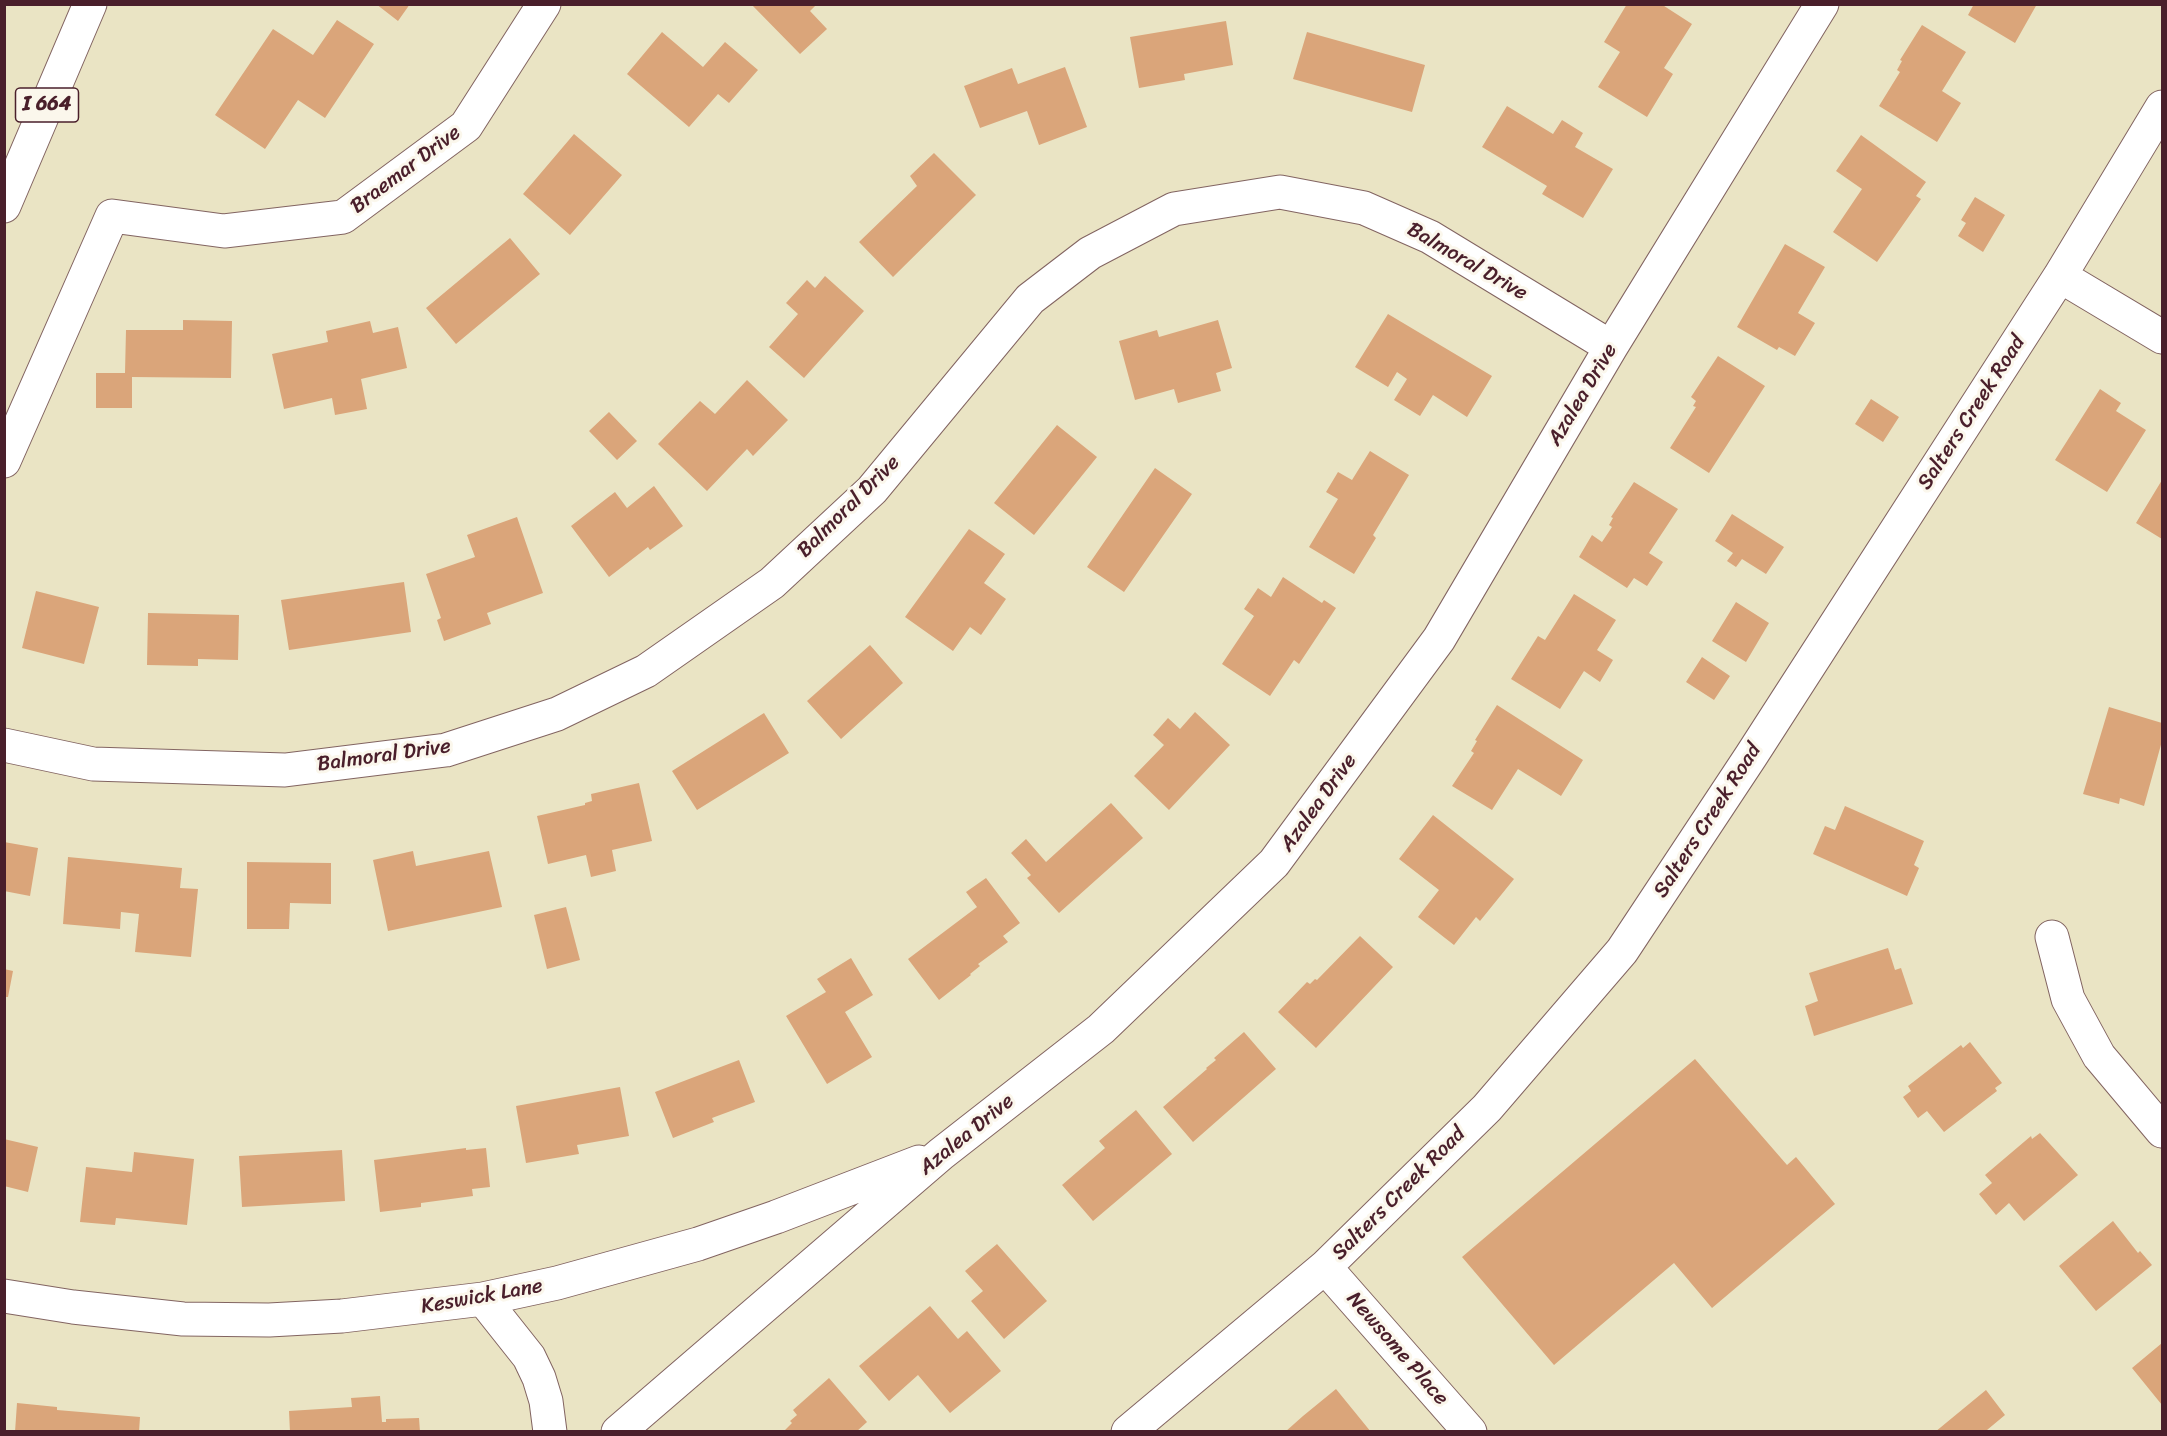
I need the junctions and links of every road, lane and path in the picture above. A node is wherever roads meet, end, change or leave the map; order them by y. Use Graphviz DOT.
graph roads {
  1 [pos="90,4"];
  2 [pos="544,4"];
  3 [pos="1822,4"];
  4 [pos="2163,107"];
  5 [pos="4,206"];
  6 [pos="2061,276"];
  7 [pos="2163,337"];
  8 [pos="1611,347"];
  9 [pos="4,461"];
  10 [pos="4,745"];
  11 [pos="2052,937"];
  12 [pos="2163,1131"];
  13 [pos="940,1154"];
  14 [pos="1325,1267"];
  15 [pos="4,1296"];
  16 [pos="483,1299"];
  17 [pos="550,1431"];
  18 [pos="618,1431"];
  19 [pos="1128,1431"];
  20 [pos="1470,1431"];
  1 -- 5 [label="main road, I 664"];
  2 -- 9 [label="main road, Braemar Drive"];
  3 -- 8 [label="main road, Azalea Drive"];
  4 -- 6 [label="main road, Salters Creek Road"];
  6 -- 7 [label="main road"];
  6 -- 14 [label="main road, Salters Creek Road"];
  8 -- 10 [label="main road, Balmoral Drive"];
  8 -- 13 [label="main road, Azalea Drive"];
  11 -- 12 [label="main road"];
  13 -- 16 [label="main road, Keswick Lane"];
  13 -- 18 [label="main road, Azalea Drive"];
  14 -- 19 [label="main road, Salters Creek Road"];
  14 -- 20 [label="main road, Newsome Place"];
  15 -- 16 [label="main road, Keswick Lane"];
  16 -- 17 [label="main road"];
}
